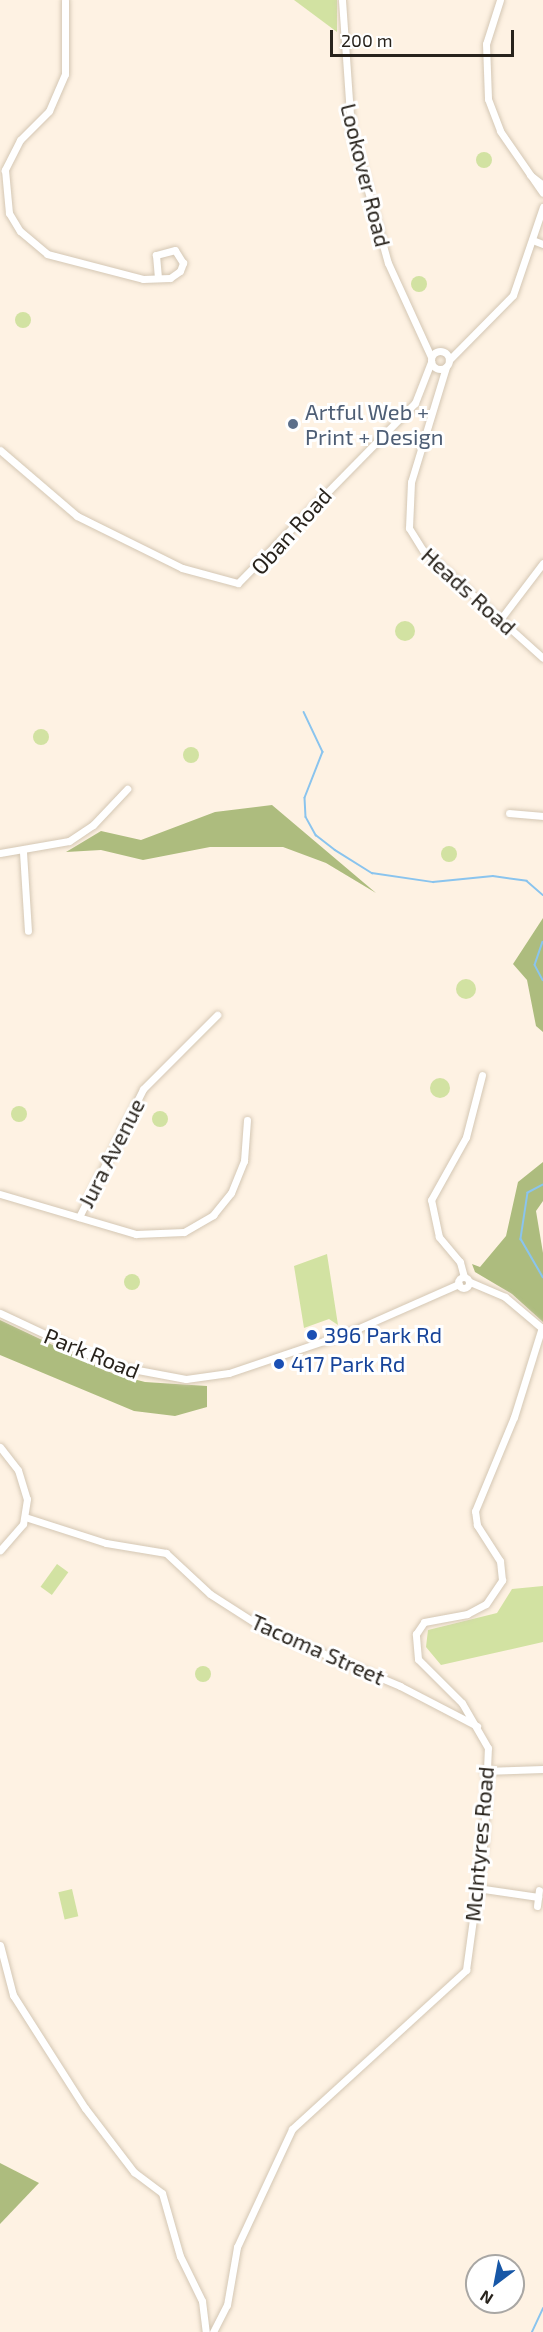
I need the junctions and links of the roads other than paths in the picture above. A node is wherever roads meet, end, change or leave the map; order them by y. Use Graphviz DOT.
graph roads {
  1 [pos="65,0"];
  2 [pos="342,0"];
  3 [pos="500,0"];
  4 [pos="525,171"];
  5 [pos="543,185"];
  6 [pos="543,193"];
  7 [pos="543,207"];
  8 [pos="535,241"];
  9 [pos="543,244"];
  10 [pos="158,278"];
  11 [pos="447,360"];
  12 [pos="434,361"];
  13 [pos="444,378"];
  14 [pos="0,450"];
  15 [pos="543,563"];
  16 [pos="502,617"];
  17 [pos="543,658"];
  18 [pos="127,789"];
  19 [pos="509,813"];
  20 [pos="543,816"];
  21 [pos="24,852"];
  22 [pos="0,853"];
  23 [pos="28,931"];
  24 [pos="217,1015"];
  25 [pos="482,1075"];
  26 [pos="247,1120"];
  27 [pos="0,1194"];
  28 [pos="79,1217"];
  29 [pos="464,1281"];
  30 [pos="0,1313"];
  31 [pos="542,1328"];
  32 [pos="0,1448"];
  33 [pos="25,1517"];
  34 [pos="0,1550"];
  35 [pos="462,1704"];
  36 [pos="452,1711"];
  37 [pos="482,1730"];
  38 [pos="543,1769"];
  39 [pos="484,1771"];
  40 [pos="477,1888"];
  41 [pos="537,1906"];
  42 [pos="0,1945"];
  43 [pos="206,2332"];
  44 [pos="213,2332"];
  1 -- 10 [label="street"];
  2 -- 12 [label="street, Lookover Road"];
  3 -- 4 [label="street"];
  4 -- 5 [label="street"];
  4 -- 6 [label="street"];
  7 -- 8 [label="street"];
  8 -- 9 [label="street"];
  8 -- 11 [label="street, Oban Road"];
  10 -- 10 [label="street"];
  11 -- 12 [label="street"];
  11 -- 12 [label="street, Oban Road"];
  11 -- 13 [label="street, Heads Road"];
  12 -- 13 [label="street"];
  12 -- 14 [label="street, Oban Road"];
  13 -- 16 [label="street, Heads Road"];
  15 -- 16 [label="street"];
  16 -- 17 [label="street, Heads Road"];
  18 -- 21 [label="street"];
  19 -- 20 [label="street"];
  21 -- 22 [label="street"];
  21 -- 23 [label="street"];
  24 -- 28 [label="street, Jura Avenue"];
  25 -- 29 [label="street"];
  26 -- 28 [label="street"];
  27 -- 28 [label="street"];
  29 -- 30 [label="street, Park Road"];
  29 -- 31 [label="street"];
  31 -- 35 [label="street, McIntyres Road"];
  32 -- 33 [label="street"];
  33 -- 34 [label="street"];
  33 -- 36 [label="street, Tacoma Street"];
  35 -- 36 [label="street"];
  35 -- 37 [label="street, McIntyres Road"];
  36 -- 37 [label="street, Tacoma Street"];
  37 -- 39 [label="street, McIntyres Road"];
  38 -- 39 [label="street"];
  39 -- 40 [label="street, McIntyres Road"];
  40 -- 41 [label="street"];
  40 -- 44 [label="street, McIntyres Road"];
  42 -- 43 [label="street"];
}
